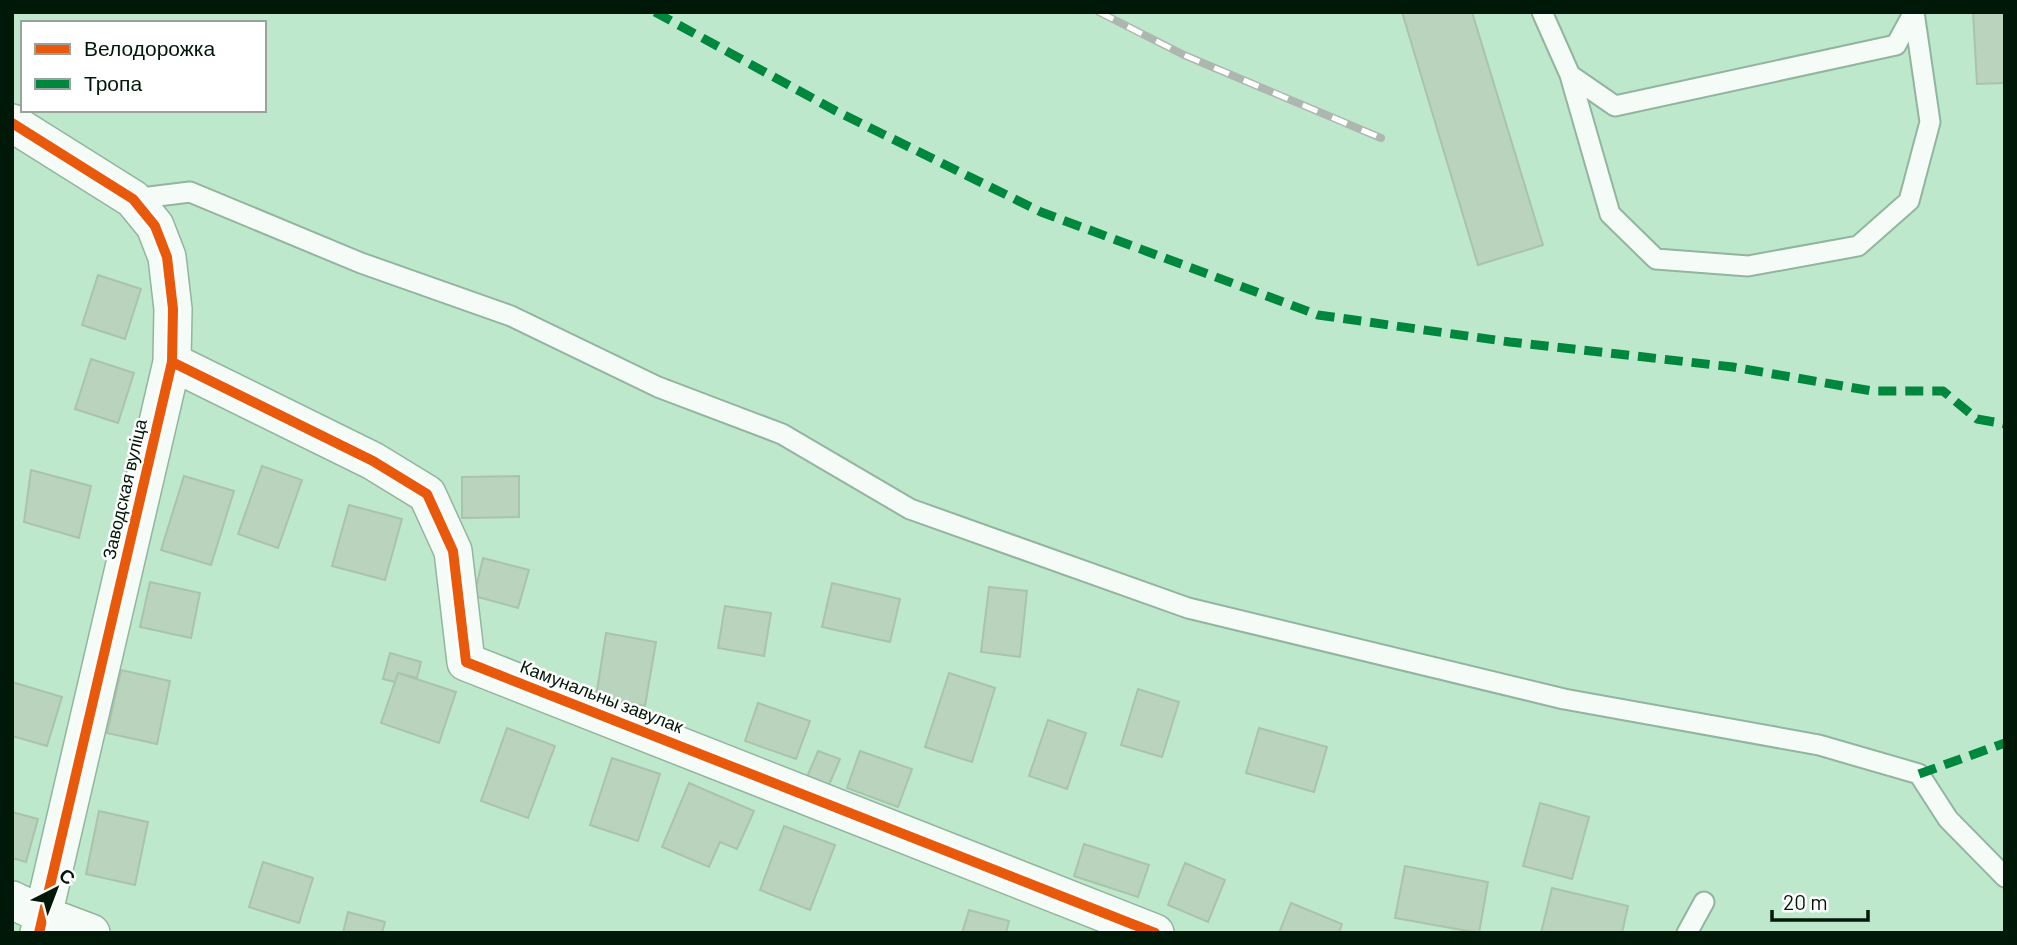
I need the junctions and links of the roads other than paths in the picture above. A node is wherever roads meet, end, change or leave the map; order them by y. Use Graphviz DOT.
graph roads {
  1 [pos="1542,12"];
  2 [pos="1914,12"];
  3 [pos="1570,75"];
  4 [pos="12,123"];
  5 [pos="133,199"];
  6 [pos="172,362"];
  7 [pos="2005,877"];
  8 [pos="1703,902"];
  9 [pos="31,916"];
  10 [pos="91,933"];
  11 [pos="1155,933"];
  12 [pos="1687,933"];
  1 -- 3 [label="lane"];
  2 -- 3 [label="lane"];
  2 -- 3 [label="lane"];
  4 -- 5 [label="street, Заводская вуліца"];
  5 -- 6 [label="street, Заводская вуліца"];
  5 -- 7 [label="lane"];
  6 -- 9 [label="street, Заводская вуліца"];
  6 -- 11 [label="street, Камунальны завулак"];
  8 -- 12 [label="lane"];
  9 -- 10 [label="street"];
}
